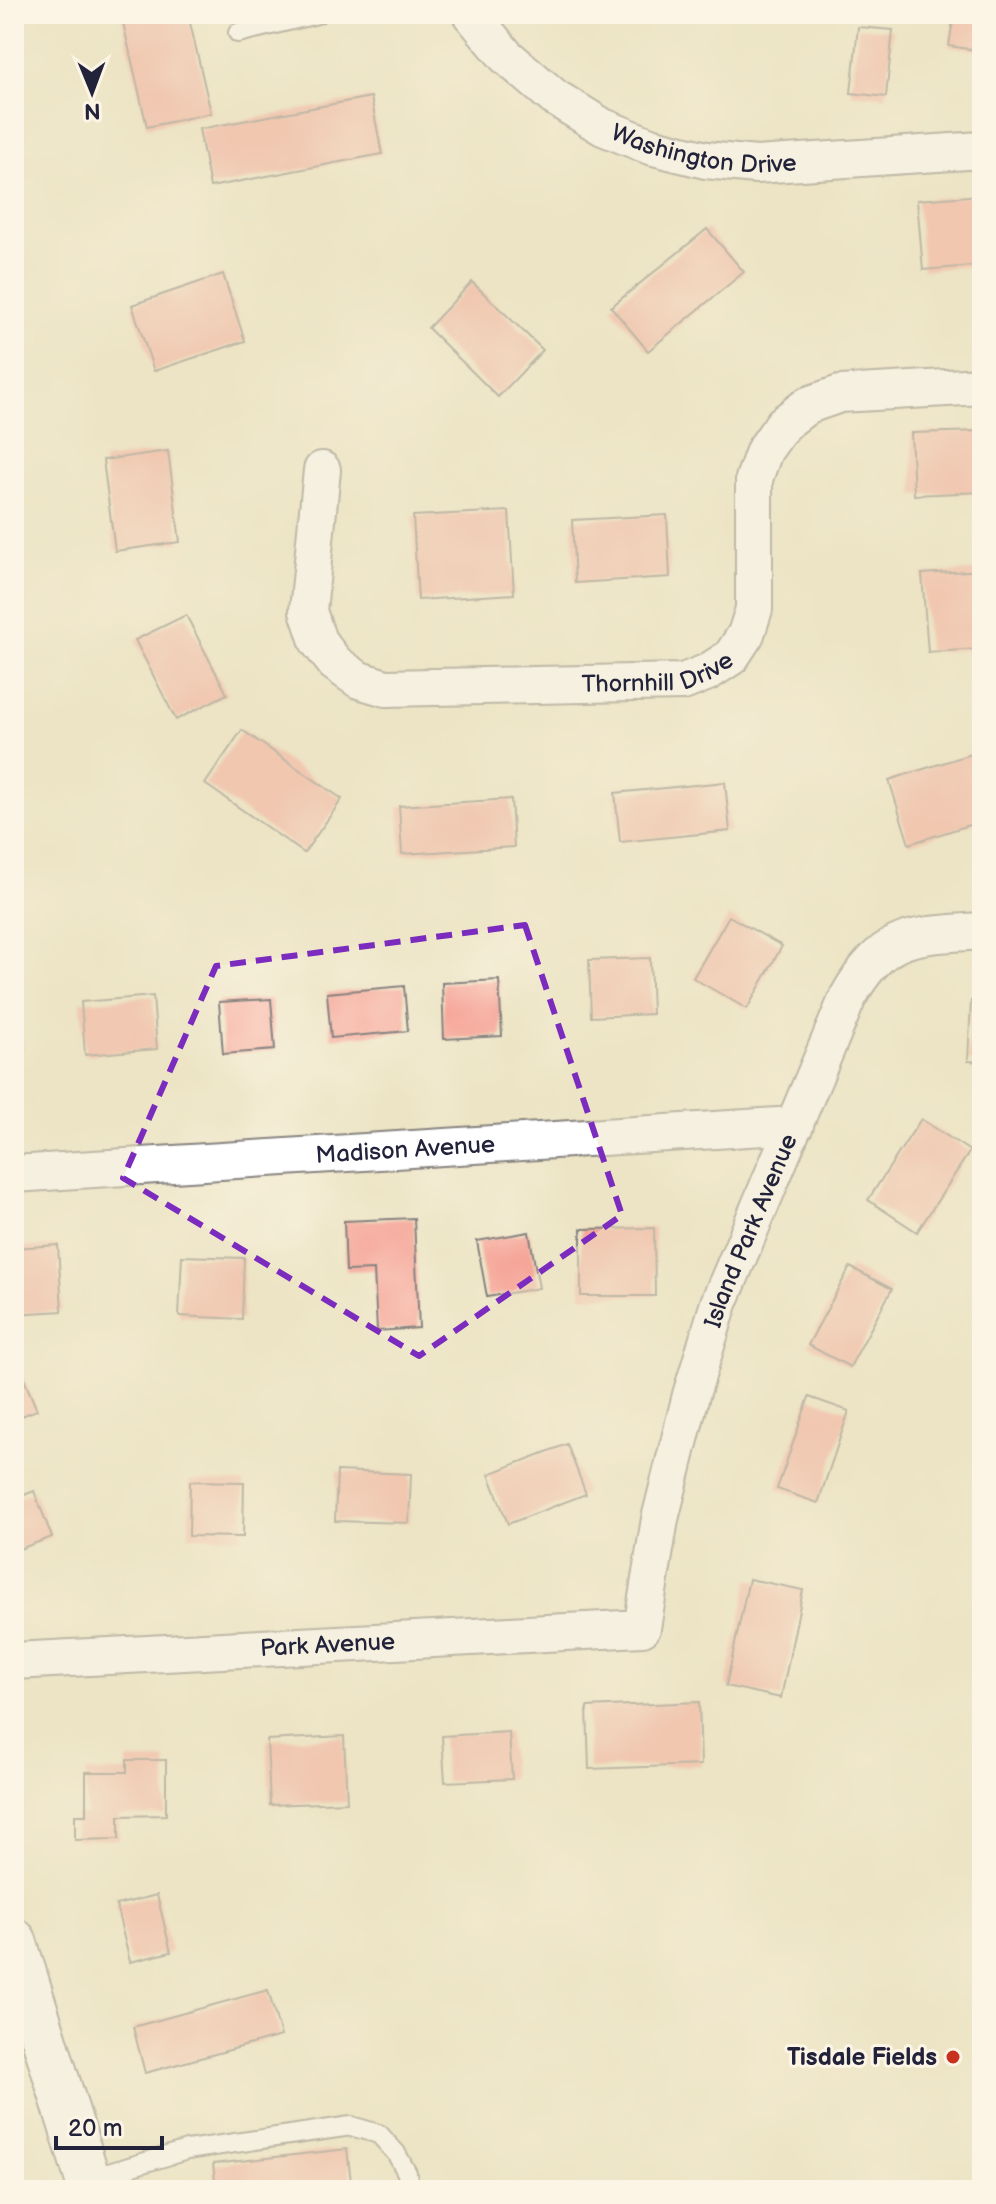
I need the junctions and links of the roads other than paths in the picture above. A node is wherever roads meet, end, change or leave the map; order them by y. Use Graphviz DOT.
graph roads {
  1 [pos="317,14"];
  2 [pos="471,14"];
  3 [pos="238,33"];
  4 [pos="982,150"];
  5 [pos="982,386"];
  6 [pos="322,470"];
  7 [pos="982,931"];
  8 [pos="795,1125"];
  9 [pos="14,1174"];
  10 [pos="642,1628"];
  11 [pos="14,1661"];
  12 [pos="14,1941"];
  13 [pos="89,2185"];
  14 [pos="409,2190"];
  1 -- 3 [label="lane"];
  2 -- 4 [label="street, Washington Drive"];
  5 -- 6 [label="street, Thornhill Drive"];
  7 -- 8 [label="street, Island Park Avenue"];
  8 -- 9 [label="street, Madison Avenue"];
  8 -- 10 [label="street, Island Park Avenue"];
  10 -- 11 [label="street, Park Avenue"];
  12 -- 13 [label="main road"];
  13 -- 14 [label="lane"];
}
